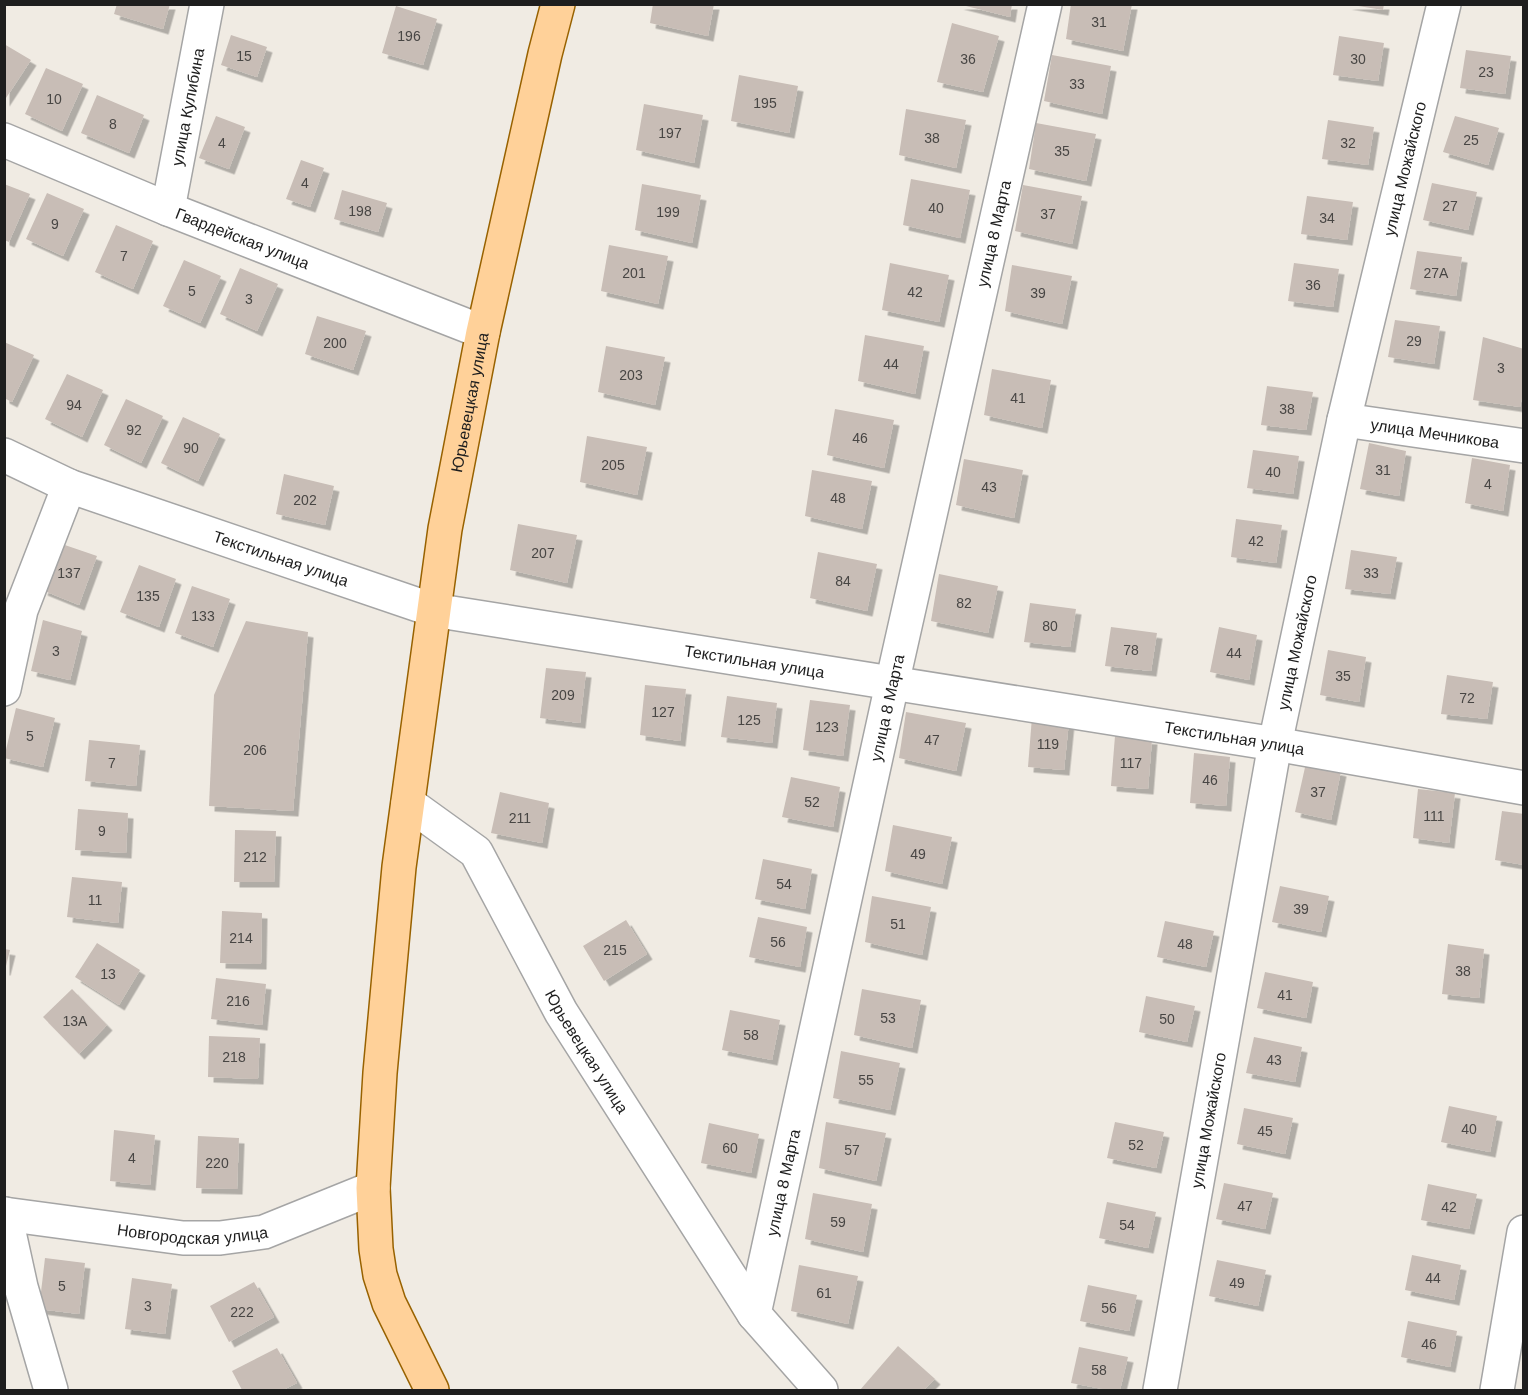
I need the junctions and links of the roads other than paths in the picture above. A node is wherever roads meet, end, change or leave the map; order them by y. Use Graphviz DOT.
graph roads {
  1 [pos="207,4"];
  2 [pos="558,4"];
  3 [pos="1045,4"];
  4 [pos="1444,4"];
  5 [pos="4,140"];
  6 [pos="168,209"];
  7 [pos="483,332"];
  8 [pos="1344,420"];
  9 [pos="1524,446"];
  10 [pos="4,455"];
  11 [pos="69,486"];
  12 [pos="433,610"];
  13 [pos="892,684"];
  14 [pos="4,689"];
  15 [pos="1275,744"];
  16 [pos="1524,788"];
  17 [pos="408,803"];
  18 [pos="373,1188"];
  19 [pos="5,1214"];
  20 [pos="1524,1232"];
  21 [pos="754,1314"];
  22 [pos="51,1390"];
  23 [pos="432,1390"];
  24 [pos="821,1390"];
  25 [pos="1160,1390"];
  26 [pos="1497,1390"];
  1 -- 6 [label="street, улица Кулибина"];
  2 -- 7 [label="main road, Юрьевецкая улица"];
  3 -- 13 [label="street, улица 8 Марта"];
  4 -- 8 [label="street, улица Можайского"];
  5 -- 6 [label="street, Гвардейская улица"];
  6 -- 7 [label="street, Гвардейская улица"];
  7 -- 12 [label="main road, Юрьевецкая улица"];
  8 -- 9 [label="street, улица Мечникова"];
  8 -- 15 [label="street, улица Можайского"];
  10 -- 11 [label="street, Текстильная улица"];
  11 -- 12 [label="street, Текстильная улица"];
  11 -- 14 [label="street"];
  12 -- 13 [label="street, Текстильная улица"];
  12 -- 17 [label="main road, Юрьевецкая улица"];
  13 -- 15 [label="street, Текстильная улица"];
  13 -- 21 [label="street, улица 8 Марта"];
  15 -- 16 [label="street, Текстильная улица"];
  15 -- 25 [label="street, улица Можайского"];
  17 -- 18 [label="main road, Юрьевецкая улица"];
  17 -- 21 [label="street, Юрьевецкая улица"];
  18 -- 19 [label="street, Новгородская улица"];
  18 -- 23 [label="main road, Юрьевецкая улица"];
  19 -- 22 [label="street"];
  20 -- 26 [label="street"];
  21 -- 24 [label="street"];
}
